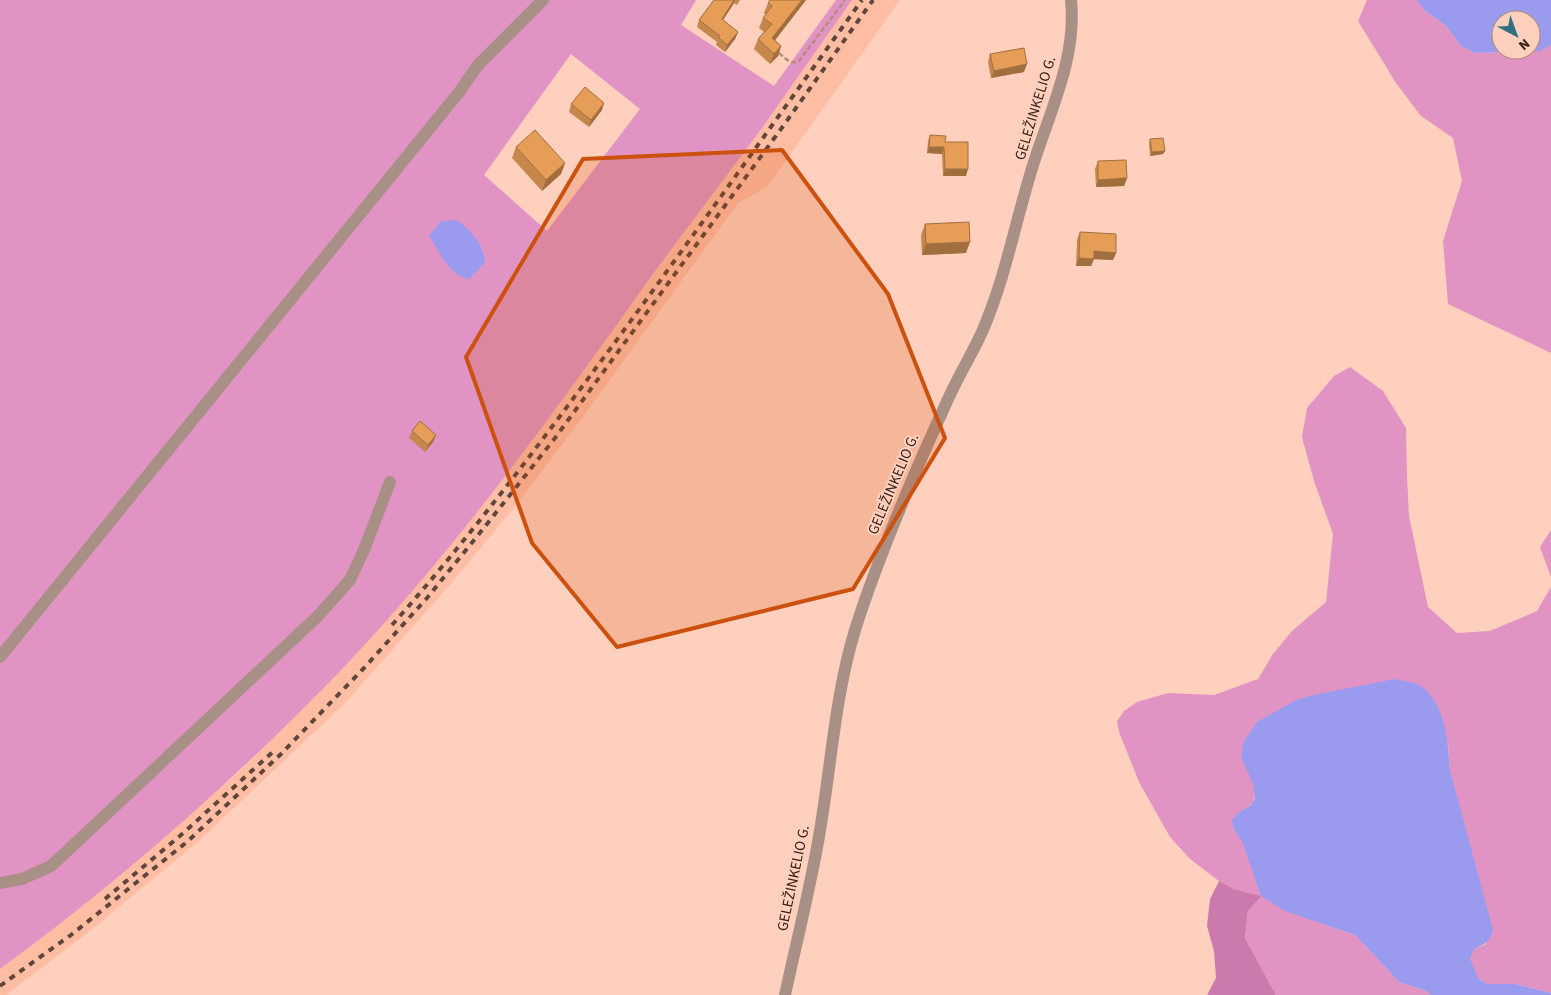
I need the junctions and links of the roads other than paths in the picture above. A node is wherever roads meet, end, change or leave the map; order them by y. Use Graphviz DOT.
graph roads {
  1 [pos="543,0"];
  2 [pos="1071,0"];
  3 [pos="390,482"];
  4 [pos="0,657"];
  5 [pos="0,882"];
  6 [pos="785,995"];
  1 -- 4 [label="street"];
  2 -- 6 [label="street, GELEŽINKELIO G."];
  3 -- 5 [label="street"];
}
